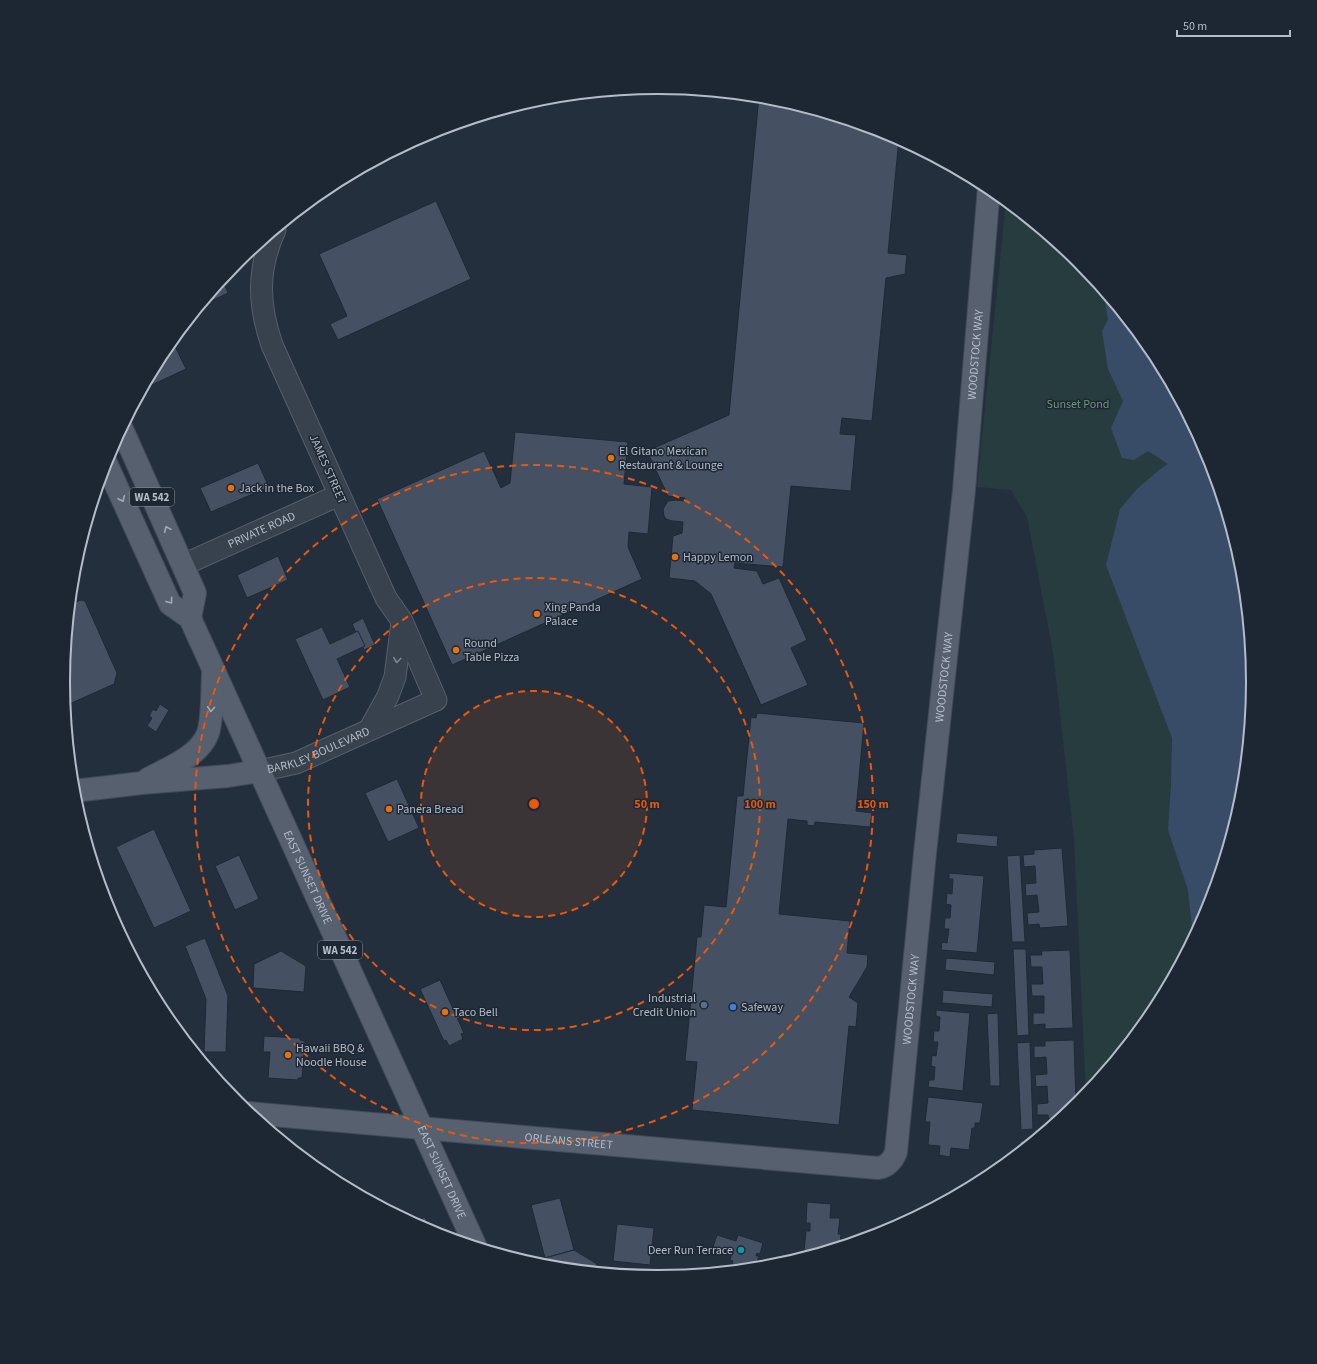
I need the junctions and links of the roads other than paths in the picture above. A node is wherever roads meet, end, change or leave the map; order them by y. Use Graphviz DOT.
graph roads {
  1 [pos="988,195"];
  2 [pos="271,239"];
  3 [pos="125,435"];
  4 [pos="110,471"];
  5 [pos="339,495"];
  6 [pos="183,564"];
  7 [pos="190,618"];
  8 [pos="402,621"];
  9 [pos="214,670"];
  10 [pos="436,700"];
  11 [pos="369,730"];
  12 [pos="259,771"];
  13 [pos="142,783"];
  14 [pos="80,790"];
  15 [pos="259,1114"];
  16 [pos="422,1128"];
  17 [pos="888,1164"];
  18 [pos="472,1240"];
  1 -- 17 [label="main road, WOODSTOCK WAY"];
  2 -- 5 [label="street, JAMES STREET"];
  6 -- 3 [label="main road, WA 542, one-way"];
  4 -- 7 [label="main road, WA 542, one-way"];
  5 -- 6 [label="street, PRIVATE ROAD"];
  5 -- 8 [label="street, JAMES STREET"];
  6 -- 7 [label="main road, WA 542"];
  7 -- 9 [label="main road, EAST SUNSET DRIVE / WA 542"];
  8 -- 10 [label="street, JAMES STREET"];
  8 -- 11 [label="street, one-way"];
  9 -- 12 [label="main road, EAST SUNSET DRIVE / WA 542"];
  9 -- 13 [label="main road, one-way"];
  10 -- 11 [label="street, BARKLEY BOULEVARD"];
  11 -- 12 [label="street, BARKLEY BOULEVARD"];
  12 -- 13 [label="main road, BARKLEY BOULEVARD"];
  12 -- 16 [label="main road, EAST SUNSET DRIVE / WA 542"];
  13 -- 14 [label="main road, BARKLEY BOULEVARD"];
  15 -- 16 [label="main road, ORLEANS STREET"];
  16 -- 17 [label="main road, ORLEANS STREET"];
  16 -- 18 [label="main road, EAST SUNSET DRIVE / WA 542"];
}
